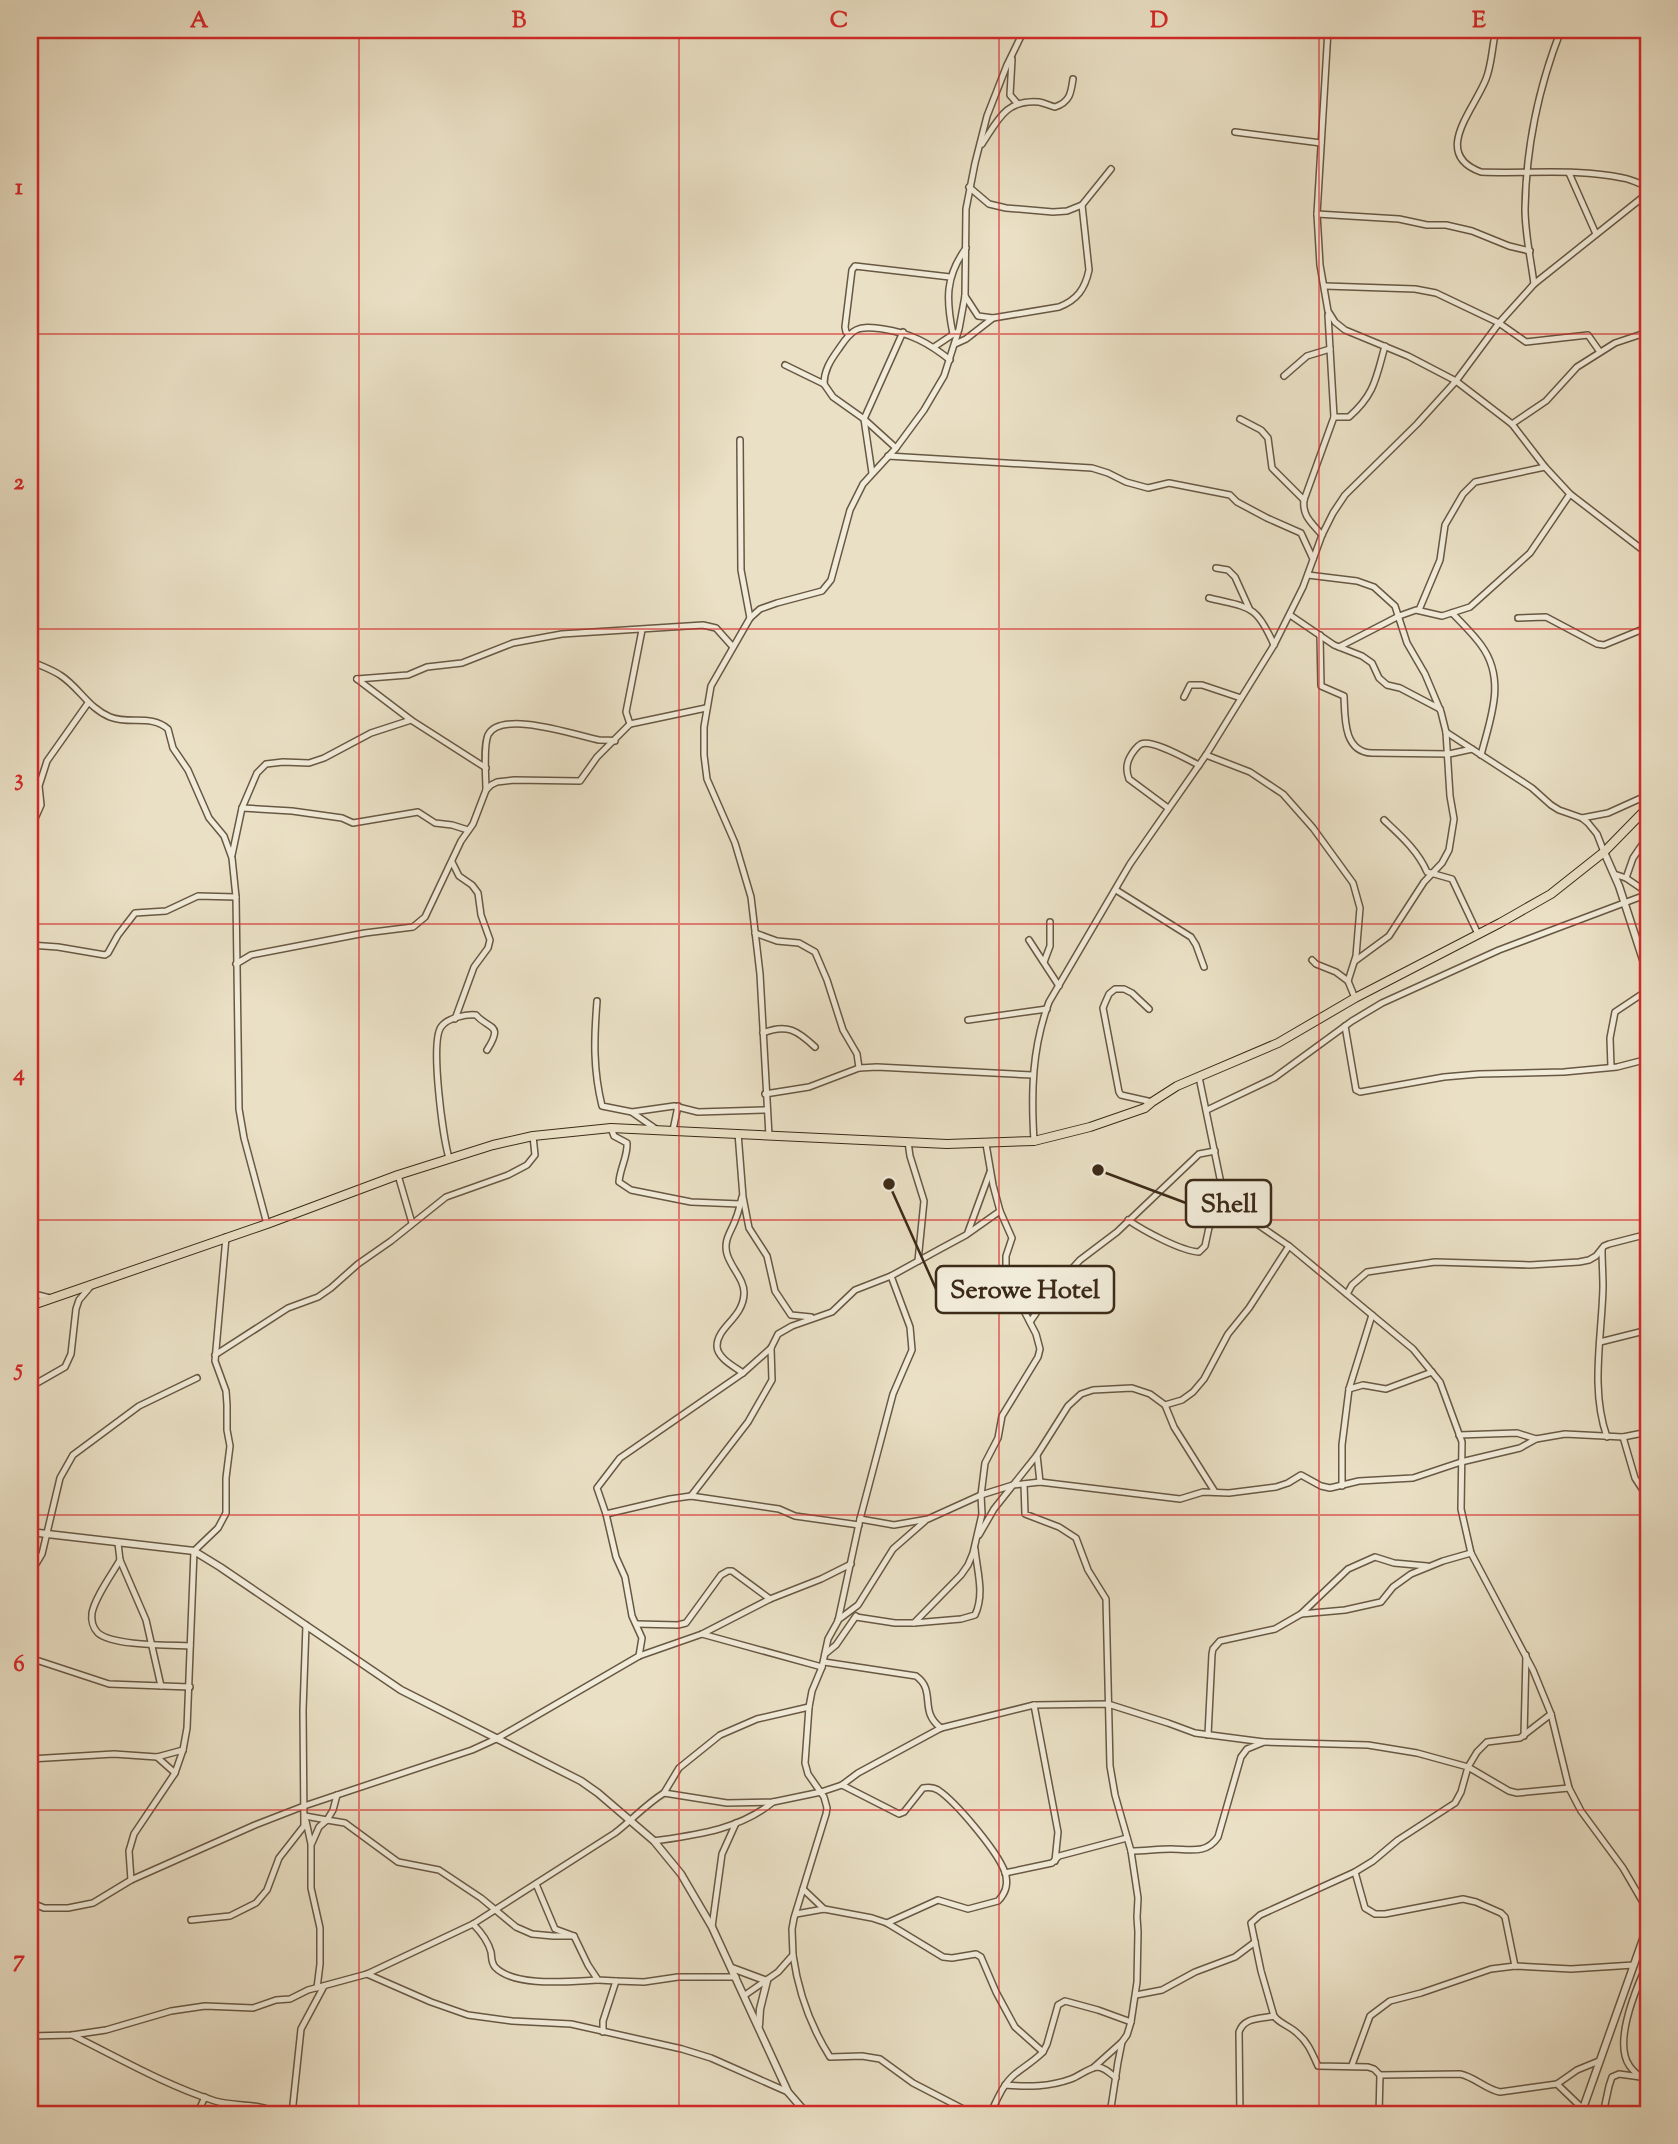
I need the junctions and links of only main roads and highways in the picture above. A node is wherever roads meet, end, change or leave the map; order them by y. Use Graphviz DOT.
graph roads {
  1 [pos="1648,807"];
  2 [pos="30,1306"];
  1 -- 2 [label="main road"];
}
